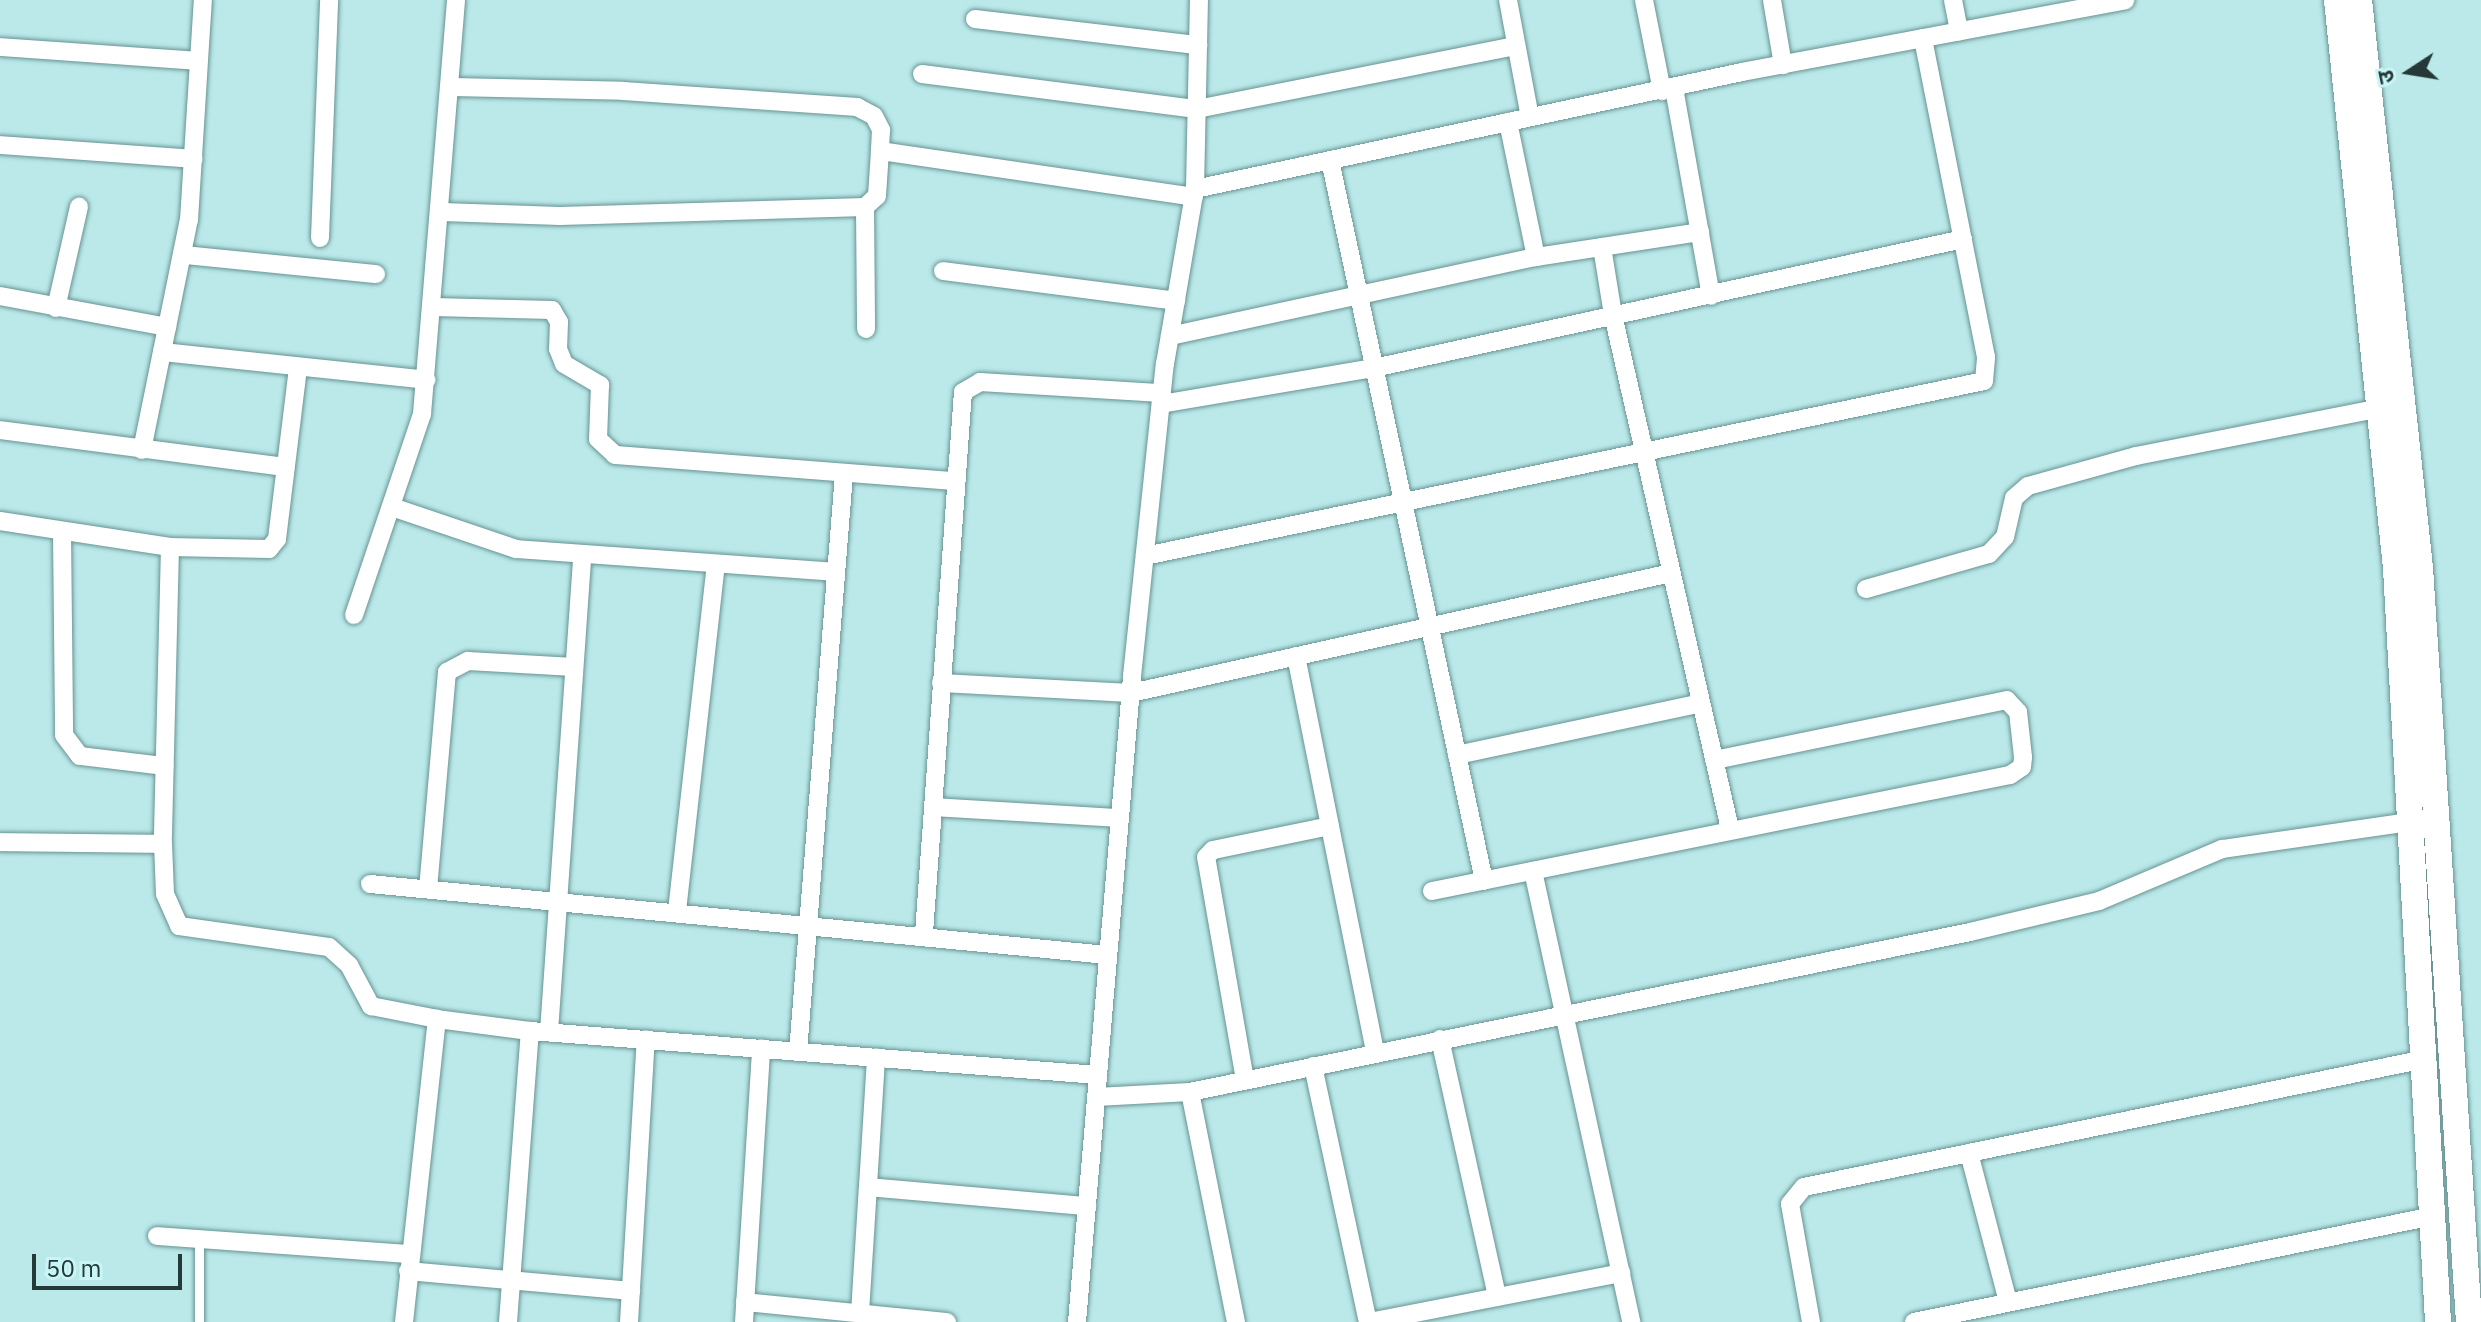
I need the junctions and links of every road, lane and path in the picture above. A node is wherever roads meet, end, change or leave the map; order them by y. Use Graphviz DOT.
graph roads {
  1 [pos="203,0"];
  2 [pos="329,0"];
  3 [pos="456,0"];
  4 [pos="1199,0"];
  5 [pos="1508,0"];
  6 [pos="1644,0"];
  7 [pos="1772,0"];
  8 [pos="1953,0"];
  9 [pos="2120,0"];
  10 [pos="2337,0"];
  11 [pos="2359,0"];
  12 [pos="975,19"];
  13 [pos="1959,31"];
  14 [pos="1923,38"];
  15 [pos="1198,45"];
  16 [pos="1516,46"];
  17 [pos="0,47"];
  18 [pos="198,61"];
  19 [pos="1783,65"];
  20 [pos="922,74"];
  21 [pos="453,87"];
  22 [pos="1668,90"];
  23 [pos="1197,109"];
  24 [pos="1530,117"];
  25 [pos="1508,122"];
  26 [pos="0,145"];
  27 [pos="880,151"];
  28 [pos="193,159"];
  29 [pos="1330,160"];
  30 [pos="1194,193"];
  31 [pos="79,207"];
  32 [pos="865,207"];
  33 [pos="442,212"];
  34 [pos="1700,232"];
  35 [pos="320,238"];
  36 [pos="1963,239"];
  37 [pos="1602,247"];
  38 [pos="185,255"];
  39 [pos="1536,257"];
  40 [pos="943,271"];
  41 [pos="376,274"];
  42 [pos="0,296"];
  43 [pos="1711,296"];
  44 [pos="1359,298"];
  45 [pos="1176,301"];
  46 [pos="433,307"];
  47 [pos="56,308"];
  48 [pos="1613,315"];
  49 [pos="167,327"];
  50 [pos="866,329"];
  51 [pos="1170,336"];
  52 [pos="162,352"];
  53 [pos="298,367"];
  54 [pos="1374,368"];
  55 [pos="427,380"];
  56 [pos="1161,398"];
  57 [pos="2380,408"];
  58 [pos="0,430"];
  59 [pos="142,450"];
  60 [pos="1644,453"];
  61 [pos="286,467"];
  62 [pos="844,474"];
  63 [pos="955,481"];
  64 [pos="1402,500"];
  65 [pos="392,507"];
  66 [pos="0,521"];
  67 [pos="62,531"];
  68 [pos="170,547"];
  69 [pos="1145,556"];
  70 [pos="582,557"];
  71 [pos="716,564"];
  72 [pos="835,572"];
  73 [pos="1671,573"];
  74 [pos="1866,589"];
  75 [pos="354,615"];
  76 [pos="1429,627"];
  77 [pos="1296,656"];
  78 [pos="574,667"];
  79 [pos="941,683"];
  80 [pos="1131,693"];
  81 [pos="1701,703"];
  82 [pos="1457,755"];
  83 [pos="1714,760"];
  84 [pos="164,766"];
  85 [pos="933,807"];
  86 [pos="1120,818"];
  87 [pos="2437,818"];
  88 [pos="2411,819"];
  89 [pos="1330,826"];
  90 [pos="1730,829"];
  91 [pos="0,842"];
  92 [pos="163,844"];
  93 [pos="1533,871"];
  94 [pos="1484,881"];
  95 [pos="370,884"];
  96 [pos="428,889"];
  97 [pos="1432,891"];
  98 [pos="558,901"];
  99 [pos="677,911"];
  100 [pos="808,923"];
  101 [pos="924,933"];
  102 [pos="1108,955"];
  103 [pos="1564,1013"];
  104 [pos="437,1019"];
  105 [pos="539,1032"];
  106 [pos="1440,1039"];
  107 [pos="646,1040"];
  108 [pos="761,1049"];
  109 [pos="798,1052"];
  110 [pos="1375,1053"];
  111 [pos="876,1058"];
  112 [pos="2425,1059"];
  113 [pos="1313,1066"];
  114 [pos="1098,1075"];
  115 [pos="1245,1080"];
  116 [pos="1190,1092"];
  117 [pos="1096,1097"];
  118 [pos="1969,1153"];
  119 [pos="868,1187"];
  120 [pos="1087,1206"];
  121 [pos="2433,1216"];
  122 [pos="157,1236"];
  123 [pos="199,1239"];
  124 [pos="409,1263"];
  125 [pos="1621,1273"];
  126 [pos="511,1282"];
  127 [pos="631,1291"];
  128 [pos="1497,1297"];
  129 [pos="745,1302"];
  130 [pos="2008,1302"];
  131 [pos="860,1313"];
  132 [pos="199,1322"];
  133 [pos="404,1322"];
  134 [pos="508,1322"];
  135 [pos="629,1322"];
  136 [pos="744,1322"];
  137 [pos="947,1322"];
  138 [pos="1077,1322"];
  139 [pos="1236,1322"];
  140 [pos="1368,1322"];
  141 [pos="1631,1322"];
  142 [pos="1811,1322"];
  143 [pos="1914,1322"];
  144 [pos="2438,1322"];
  145 [pos="2469,1322"];
  1 -- 18 [label="street"];
  2 -- 35 [label="street"];
  3 -- 21 [label="street"];
  4 -- 15 [label="street"];
  5 -- 16 [label="street"];
  6 -- 22 [label="street"];
  7 -- 19 [label="street"];
  8 -- 13 [label="street"];
  9 -- 13 [label="street"];
  10 -- 57 [label="main road"];
  11 -- 87 [label="main road"];
  12 -- 15 [label="street"];
  13 -- 14 [label="street"];
  14 -- 19 [label="street"];
  14 -- 36 [label="street"];
  15 -- 23 [label="street"];
  16 -- 23 [label="street"];
  16 -- 24 [label="street"];
  17 -- 18 [label="street"];
  18 -- 28 [label="street"];
  19 -- 22 [label="street"];
  20 -- 23 [label="street"];
  21 -- 27 [label="street"];
  21 -- 33 [label="street"];
  22 -- 24 [label="street"];
  22 -- 34 [label="street"];
  23 -- 30 [label="street"];
  24 -- 25 [label="street"];
  25 -- 29 [label="street"];
  25 -- 39 [label="street"];
  26 -- 28 [label="street"];
  27 -- 30 [label="street"];
  27 -- 32 [label="street"];
  28 -- 38 [label="street"];
  29 -- 30 [label="street"];
  29 -- 44 [label="street"];
  30 -- 45 [label="street"];
  31 -- 47 [label="street"];
  32 -- 33 [label="street"];
  32 -- 50 [label="street"];
  33 -- 46 [label="street"];
  34 -- 37 [label="street"];
  34 -- 43 [label="street"];
  36 -- 43 [label="street"];
  36 -- 60 [label="street"];
  37 -- 39 [label="street"];
  37 -- 48 [label="street"];
  38 -- 41 [label="street"];
  38 -- 49 [label="street"];
  39 -- 44 [label="street"];
  40 -- 45 [label="street"];
  42 -- 47 [label="street"];
  43 -- 48 [label="street"];
  44 -- 51 [label="street"];
  44 -- 54 [label="street"];
  45 -- 51 [label="street"];
  46 -- 55 [label="street"];
  46 -- 62 [label="street"];
  47 -- 49 [label="street"];
  48 -- 54 [label="street"];
  48 -- 60 [label="street"];
  49 -- 52 [label="street"];
  51 -- 56 [label="street"];
  52 -- 53 [label="street"];
  52 -- 59 [label="street"];
  53 -- 55 [label="street"];
  53 -- 61 [label="street"];
  54 -- 56 [label="street"];
  54 -- 64 [label="street"];
  55 -- 65 [label="street"];
  56 -- 63 [label="street"];
  56 -- 69 [label="street"];
  57 -- 74 [label="street"];
  57 -- 88 [label="main road"];
  58 -- 59 [label="street"];
  59 -- 61 [label="street"];
  60 -- 64 [label="street"];
  60 -- 73 [label="street"];
  61 -- 68 [label="street"];
  62 -- 63 [label="street"];
  62 -- 72 [label="street"];
  63 -- 79 [label="street"];
  64 -- 69 [label="street"];
  64 -- 76 [label="street"];
  65 -- 70 [label="street"];
  65 -- 75 [label="street"];
  66 -- 67 [label="street"];
  67 -- 68 [label="street"];
  67 -- 84 [label="street"];
  68 -- 84 [label="street"];
  69 -- 80 [label="street"];
  70 -- 71 [label="street"];
  70 -- 78 [label="street"];
  71 -- 72 [label="street"];
  71 -- 99 [label="street"];
  72 -- 100 [label="street"];
  73 -- 76 [label="street"];
  73 -- 81 [label="street"];
  76 -- 77 [label="street"];
  76 -- 82 [label="street"];
  77 -- 80 [label="street"];
  77 -- 89 [label="street"];
  78 -- 96 [label="street"];
  78 -- 98 [label="street"];
  79 -- 80 [label="street"];
  79 -- 85 [label="street"];
  80 -- 86 [label="street"];
  81 -- 82 [label="street"];
  81 -- 83 [label="street"];
  82 -- 94 [label="street"];
  83 -- 90 [label="street"];
  83 -- 90 [label="street"];
  84 -- 92 [label="street"];
  85 -- 86 [label="street"];
  85 -- 101 [label="street"];
  86 -- 102 [label="street"];
  87 -- 88 [label="street"];
  87 -- 145 [label="main road"];
  88 -- 103 [label="street"];
  88 -- 112 [label="main road"];
  89 -- 110 [label="street"];
  89 -- 115 [label="street"];
  90 -- 93 [label="street"];
  91 -- 92 [label="street"];
  92 -- 104 [label="street"];
  93 -- 94 [label="street"];
  93 -- 103 [label="street"];
  94 -- 97 [label="street"];
  95 -- 96 [label="street"];
  96 -- 98 [label="street"];
  98 -- 99 [label="street"];
  98 -- 105 [label="street"];
  99 -- 100 [label="street"];
  100 -- 101 [label="street"];
  100 -- 109 [label="street"];
  101 -- 102 [label="street"];
  102 -- 114 [label="street"];
  103 -- 106 [label="street"];
  103 -- 125 [label="street"];
  104 -- 105 [label="street"];
  104 -- 124 [label="street"];
  105 -- 107 [label="street"];
  105 -- 126 [label="street"];
  106 -- 110 [label="street"];
  106 -- 128 [label="street"];
  107 -- 108 [label="street"];
  107 -- 127 [label="street"];
  108 -- 109 [label="street"];
  108 -- 129 [label="street"];
  109 -- 111 [label="street"];
  110 -- 113 [label="street"];
  111 -- 114 [label="street"];
  111 -- 119 [label="street"];
  112 -- 118 [label="street"];
  112 -- 121 [label="main road"];
  113 -- 115 [label="street"];
  113 -- 140 [label="street"];
  114 -- 117 [label="street"];
  115 -- 116 [label="street"];
  116 -- 117 [label="street"];
  116 -- 139 [label="street"];
  117 -- 120 [label="street"];
  118 -- 130 [label="street"];
  118 -- 142 [label="street"];
  119 -- 120 [label="street"];
  119 -- 131 [label="street"];
  120 -- 138 [label="street"];
  121 -- 130 [label="street"];
  121 -- 144 [label="main road"];
  122 -- 123 [label="street"];
  123 -- 124 [label="street"];
  123 -- 132 [label="lane"];
  124 -- 126 [label="street"];
  124 -- 133 [label="street"];
  125 -- 128 [label="street"];
  125 -- 141 [label="street"];
  126 -- 127 [label="street"];
  126 -- 134 [label="street"];
  127 -- 135 [label="street"];
  128 -- 140 [label="street"];
  129 -- 131 [label="street"];
  129 -- 136 [label="street"];
  130 -- 143 [label="street"];
  131 -- 137 [label="street"];
}
